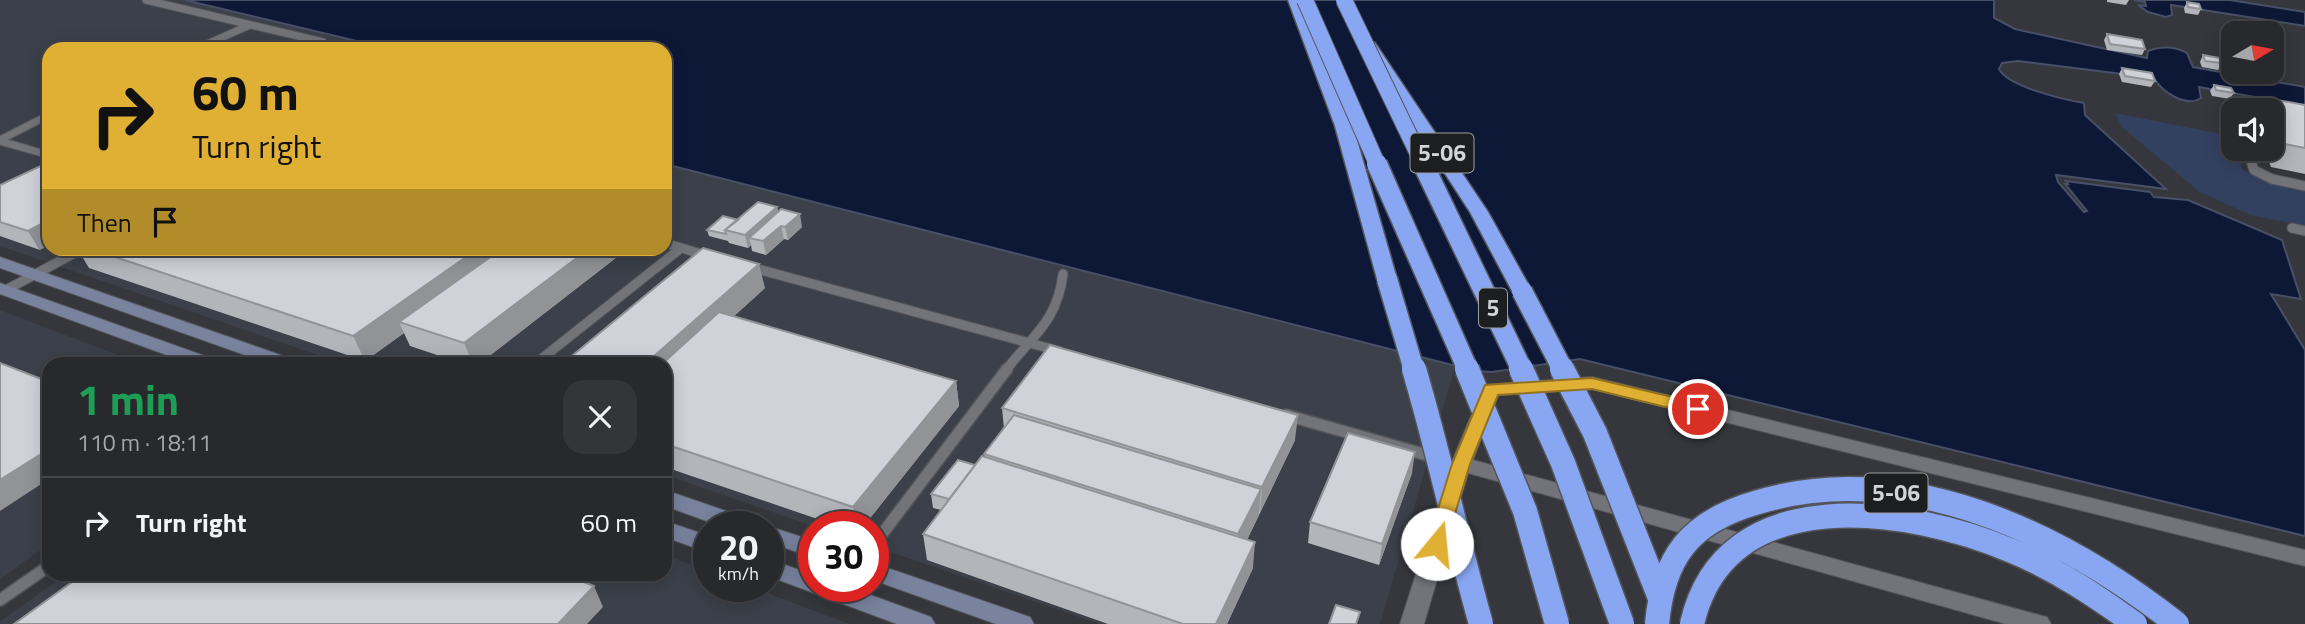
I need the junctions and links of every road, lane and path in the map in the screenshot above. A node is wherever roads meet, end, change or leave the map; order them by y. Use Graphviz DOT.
graph roads {
  1 [pos="146,0"];
  2 [pos="1295,0"];
  3 [pos="1306,0"];
  4 [pos="1344,0"];
  5 [pos="1354,21"];
  6 [pos="250,25"];
  7 [pos="212,42"];
  8 [pos="323,42"];
  9 [pos="42,119"];
  10 [pos="0,140"];
  11 [pos="42,153"];
  12 [pos="2251,161"];
  13 [pos="2305,186"];
  14 [pos="2292,228"];
  15 [pos="2305,231"];
  16 [pos="672,245"];
  17 [pos="681,248"];
  18 [pos="672,255"];
  19 [pos="69,256"];
  20 [pos="671,256"];
  21 [pos="721,259"];
  22 [pos="0,262"];
  23 [pos="734,263"];
  24 [pos="1063,274"];
  25 [pos="35,275"];
  26 [pos="3,289"];
  27 [pos="1027,342"];
  28 [pos="1066,353"];
  29 [pos="190,357"];
  30 [pos="268,357"];
  31 [pos="544,357"];
  32 [pos="1277,412"];
  33 [pos="1461,464"];
  34 [pos="672,500"];
  35 [pos="702,511"];
  36 [pos="889,526"];
  37 [pos="672,532"];
  38 [pos="693,539"];
  39 [pos="2305,558"];
  40 [pos="42,571"];
  41 [pos="889,577"];
  42 [pos="0,600"];
  43 [pos="869,602"];
  44 [pos="923,624"];
  45 [pos="1022,624"];
  46 [pos="1412,624"];
  47 [pos="1481,624"];
  48 [pos="1557,624"];
  49 [pos="1622,624"];
  50 [pos="1657,624"];
  51 [pos="1669,624"];
  52 [pos="1692,624"];
  53 [pos="2039,624"];
  54 [pos="2135,624"];
  55 [pos="2177,624"];
  1 -- 6 [label="lane"];
  2 -- 47 [label="highway, bridge"];
  3 -- 48 [label="highway, 5, bridge"];
  4 -- 5 [label="highway, 5, bridge"];
  5 -- 49 [label="highway, 5, bridge"];
  5 -- 51 [label="highway, 5-06, bridge"];
  6 -- 7 [label="lane"];
  6 -- 8 [label="lane"];
  9 -- 10 [label="lane"];
  10 -- 11 [label="lane"];
  12 -- 13 [label="lane"];
  14 -- 15 [label="lane"];
  16 -- 17 [label="lane"];
  17 -- 18 [label="lane"];
  17 -- 21 [label="lane"];
  19 -- 25 [label="lane"];
  20 -- 31 [label="lane"];
  22 -- 25 [label="street"];
  23 -- 27 [label="lane"];
  24 -- 27 [label="lane"];
  25 -- 26 [label="lane"];
  25 -- 30 [label="street"];
  26 -- 29 [label="street"];
  27 -- 28 [label="lane"];
  27 -- 36 [label="lane"];
  32 -- 33 [label="lane"];
  33 -- 39 [label="street"];
  33 -- 46 [label="street"];
  33 -- 53 [label="street"];
  34 -- 35 [label="street"];
  37 -- 38 [label="street"];
  40 -- 42 [label="lane"];
  41 -- 45 [label="street"];
  43 -- 44 [label="street"];
  50 -- 55 [label="highway, 5-06, bridge"];
  52 -- 54 [label="highway, 5-06, bridge"];
}
